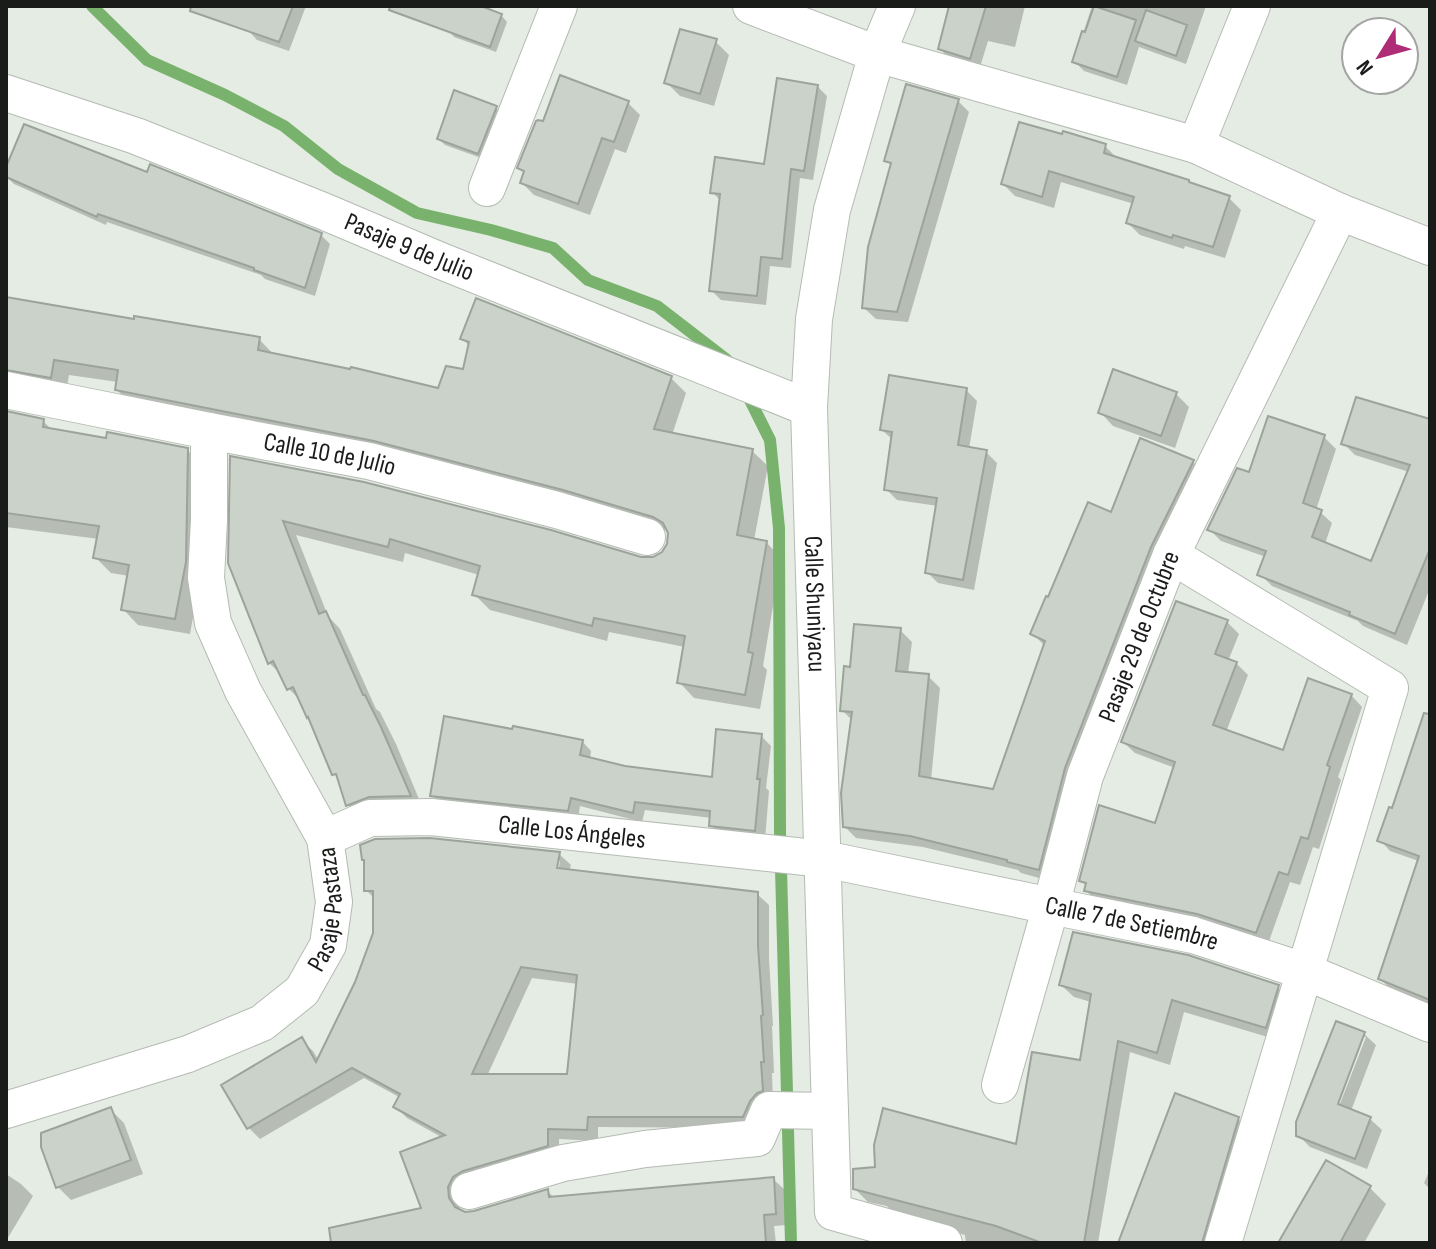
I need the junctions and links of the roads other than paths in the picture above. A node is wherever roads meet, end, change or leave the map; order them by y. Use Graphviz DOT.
graph roads {
  1 [pos="559,6"];
  2 [pos="751,6"];
  3 [pos="897,6"];
  4 [pos="1252,6"];
  5 [pos="877,54"];
  6 [pos="6,93"];
  7 [pos="1196,145"];
  8 [pos="487,188"];
  9 [pos="1340,212"];
  10 [pos="1430,247"];
  11 [pos="6,390"];
  12 [pos="809,408"];
  13 [pos="209,431"];
  14 [pos="647,537"];
  15 [pos="1171,555"];
  16 [pos="325,838"];
  17 [pos="824,859"];
  18 [pos="1051,906"];
  19 [pos="1304,971"];
  20 [pos="1430,1024"];
  21 [pos="1000,1085"];
  22 [pos="6,1110"];
  23 [pos="830,1111"];
  24 [pos="469,1191"];
  25 [pos="944,1243"];
  26 [pos="1223,1243"];
  1 -- 8 [label="street"];
  2 -- 5 [label="street"];
  3 -- 5 [label="street, Calle Shuniyacu"];
  4 -- 7 [label="street"];
  5 -- 7 [label="street"];
  5 -- 12 [label="street, Calle Shuniyacu"];
  6 -- 12 [label="street, Pasaje 9 de Julio"];
  7 -- 9 [label="street"];
  9 -- 10 [label="street"];
  9 -- 15 [label="street, Pasaje 29 de Octubre"];
  11 -- 13 [label="street, Calle 10 de Julio"];
  12 -- 17 [label="street, Calle Shuniyacu"];
  13 -- 14 [label="street, Calle 10 de Julio"];
  13 -- 16 [label="street, Pasaje Pastaza"];
  15 -- 18 [label="street, Pasaje 29 de Octubre"];
  15 -- 19 [label="street"];
  16 -- 17 [label="street, Calle Los Ángeles"];
  16 -- 22 [label="street, Pasaje Pastaza"];
  17 -- 18 [label="street, Calle 7 de Setiembre"];
  17 -- 23 [label="street, Calle Shuniyacu"];
  18 -- 19 [label="street, Calle 7 de Setiembre"];
  18 -- 21 [label="street, Pasaje 29 de Octubre"];
  19 -- 20 [label="street, Calle 7 de Setiembre"];
  19 -- 26 [label="street"];
  23 -- 24 [label="street"];
  23 -- 25 [label="street, Calle Shuniyacu"];
}
